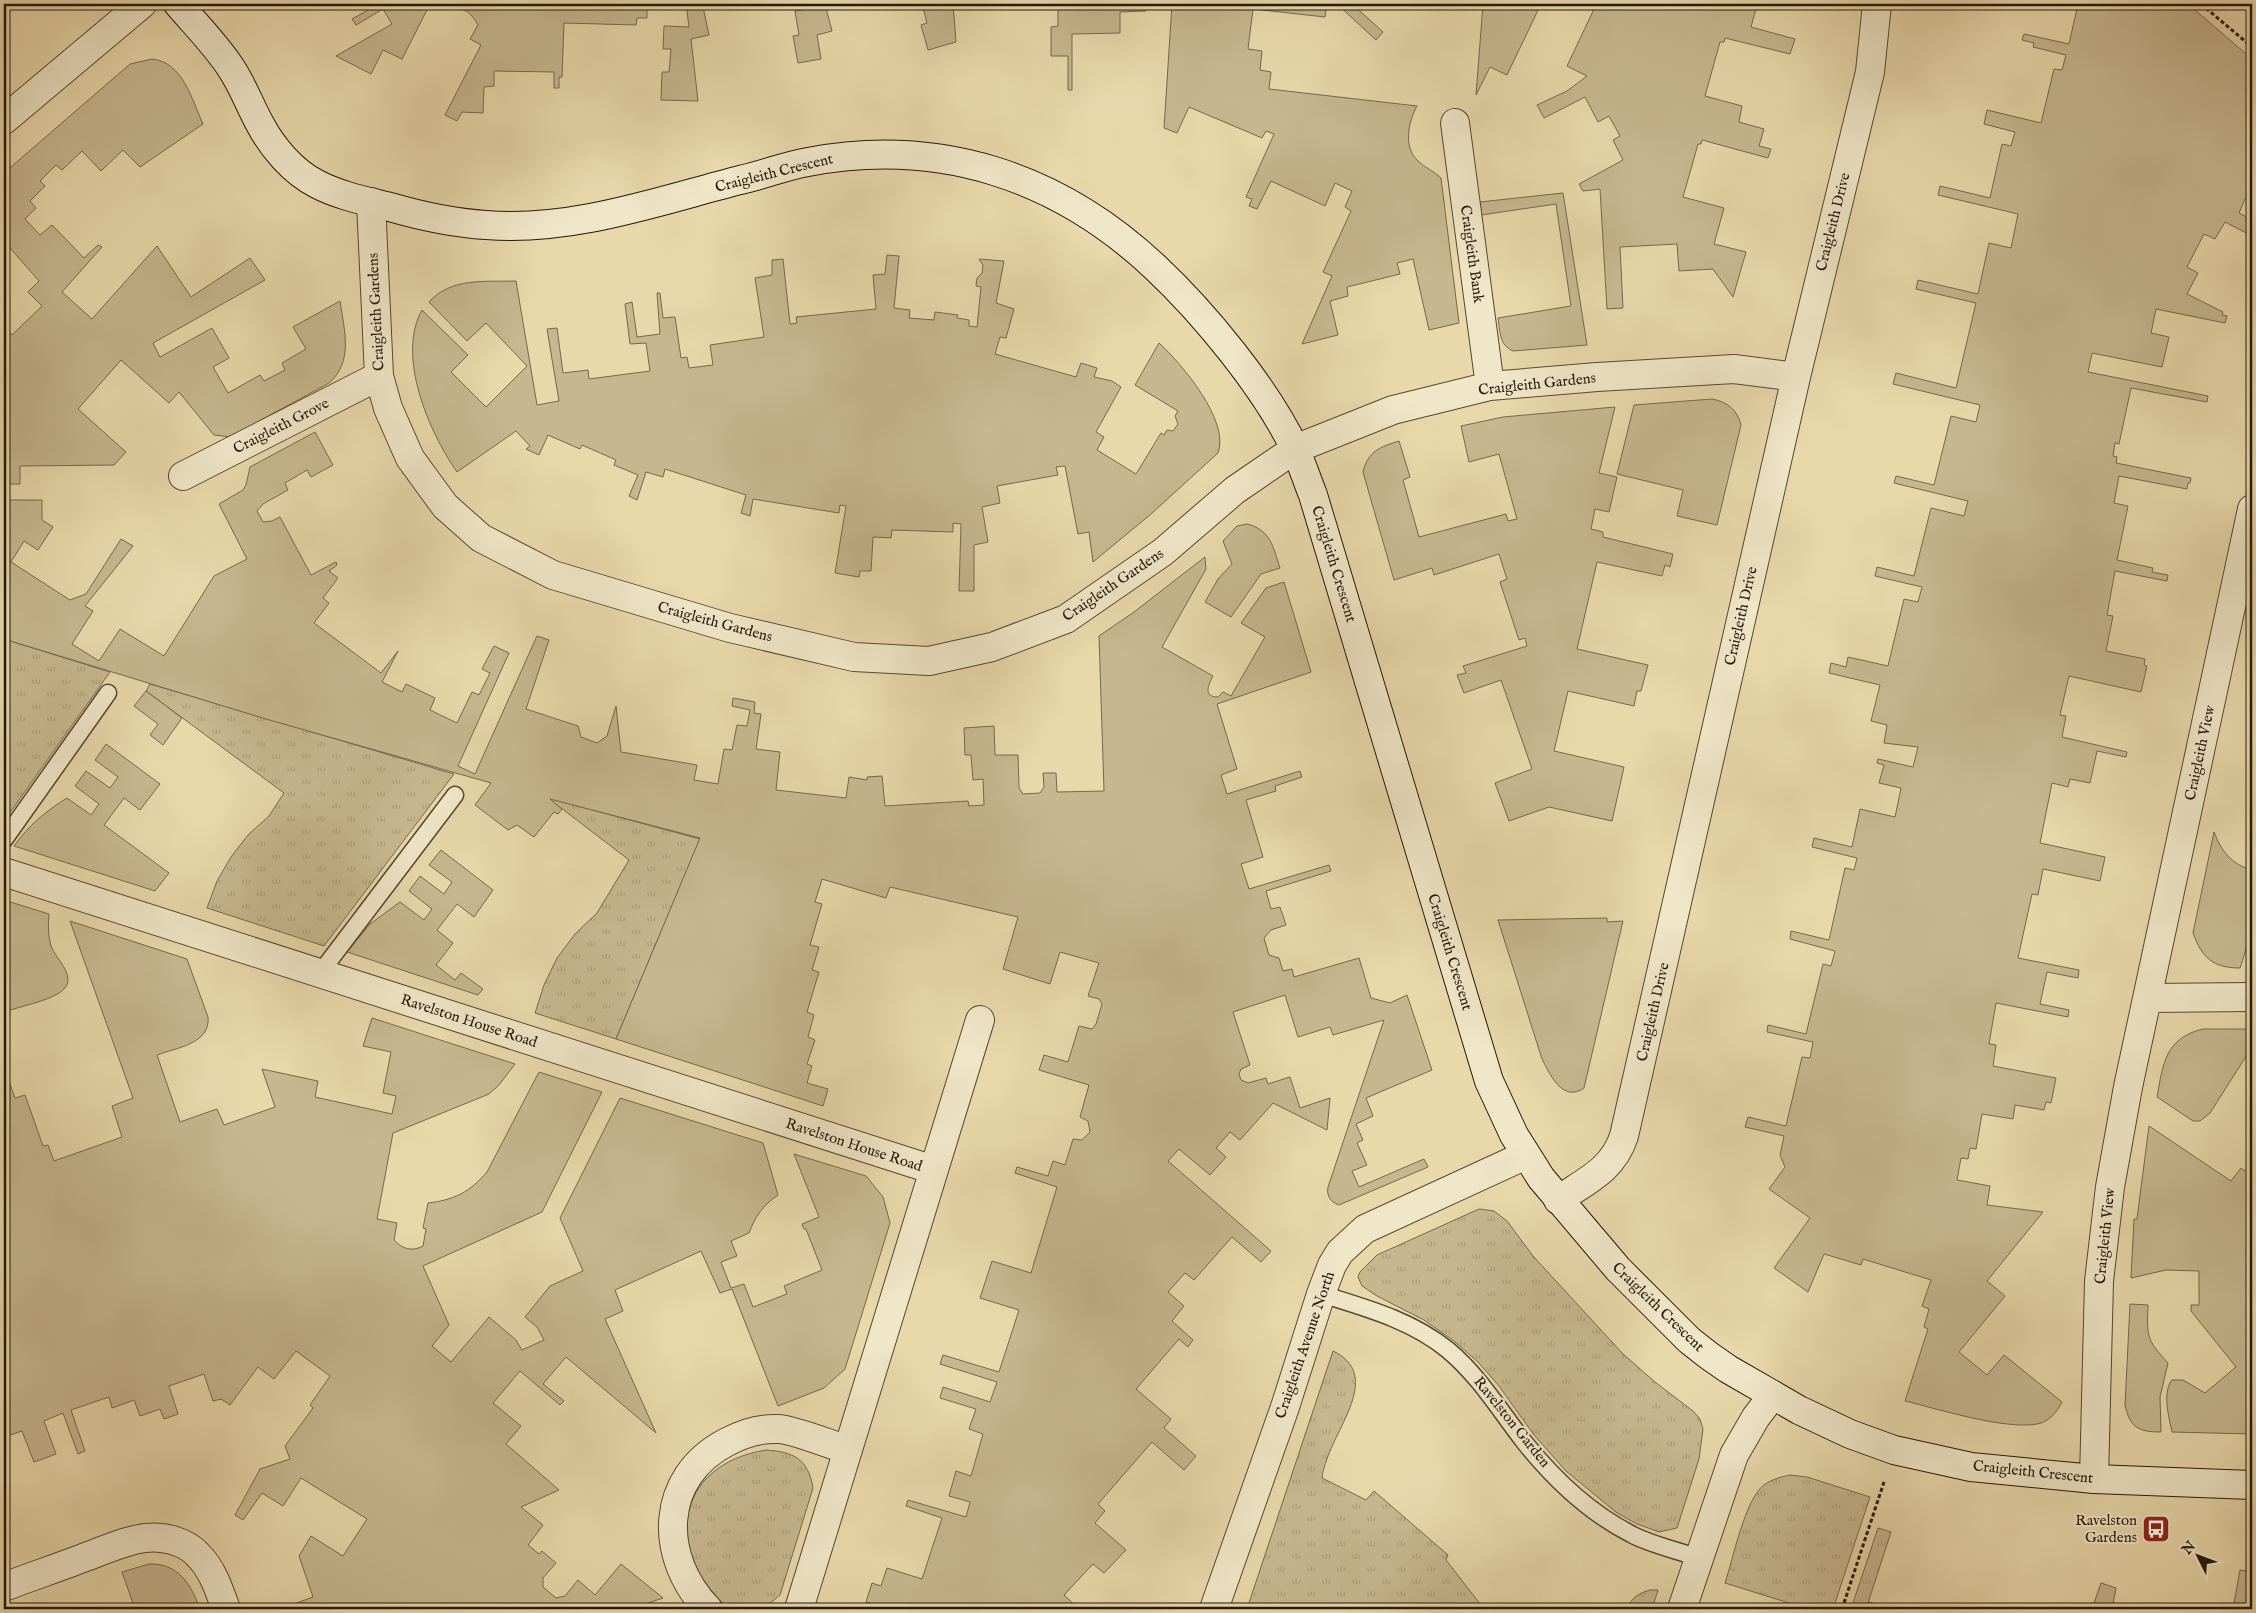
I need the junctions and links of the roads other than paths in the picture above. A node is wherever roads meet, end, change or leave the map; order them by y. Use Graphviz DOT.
graph roads {
  1 [pos="142,4"];
  2 [pos="178,4"];
  3 [pos="1877,4"];
  4 [pos="4,120"];
  5 [pos="1455,123"];
  6 [pos="371,202"];
  7 [pos="378,376"];
  8 [pos="1796,377"];
  9 [pos="1490,386"];
  10 [pos="1295,449"];
  11 [pos="184,476"];
  12 [pos="2252,509"];
  13 [pos="108,693"];
  14 [pos="455,795"];
  15 [pos="4,840"];
  16 [pos="4,872"];
  17 [pos="320,973"];
  18 [pos="2252,996"];
  19 [pos="2149,998"];
  20 [pos="980,1020"];
  21 [pos="1526,1155"];
  22 [pos="934,1170"];
  23 [pos="1558,1200"];
  24 [pos="1321,1294"];
  25 [pos="1773,1395"];
  26 [pos="848,1450"];
  27 [pos="2094,1479"];
  28 [pos="2252,1485"];
  29 [pos="1699,1558"];
  30 [pos="4,1587"];
  31 [pos="226,1609"];
  32 [pos="708,1609"];
  33 [pos="799,1609"];
  34 [pos="1214,1609"];
  35 [pos="1682,1609"];
  1 -- 4 [label="street"];
  2 -- 6 [label="street, Craigleith Crescent"];
  3 -- 8 [label="street, Craigleith Drive"];
  5 -- 9 [label="street, Craigleith Bank"];
  6 -- 7 [label="street, Craigleith Gardens"];
  6 -- 10 [label="street, Craigleith Crescent"];
  7 -- 10 [label="street, Craigleith Gardens"];
  7 -- 11 [label="street, Craigleith Grove"];
  8 -- 9 [label="street, Craigleith Gardens"];
  8 -- 23 [label="street, Craigleith Drive"];
  9 -- 10 [label="street, Craigleith Gardens"];
  10 -- 21 [label="street, Craigleith Crescent"];
  12 -- 19 [label="street, Craigleith View"];
  13 -- 15 [label="lane"];
  14 -- 17 [label="lane"];
  16 -- 17 [label="street, Ravelston House Road"];
  17 -- 22 [label="street, Ravelston House Road"];
  18 -- 19 [label="street"];
  19 -- 27 [label="street, Craigleith View"];
  20 -- 22 [label="street, Ravelston House Road"];
  21 -- 23 [label="street, Craigleith Crescent"];
  21 -- 24 [label="street, Craigleith Avenue North"];
  22 -- 26 [label="street, Ravelston House Road"];
  23 -- 25 [label="street, Craigleith Crescent"];
  24 -- 29 [label="lane, Ravelston Garden"];
  24 -- 34 [label="street, Craigleith Avenue North"];
  25 -- 27 [label="street, Craigleith Crescent"];
  25 -- 29 [label="street"];
  26 -- 32 [label="street"];
  26 -- 33 [label="street, Ravelston House Road"];
  27 -- 28 [label="street, Craigleith Crescent"];
  29 -- 35 [label="street"];
  30 -- 31 [label="street"];
}
